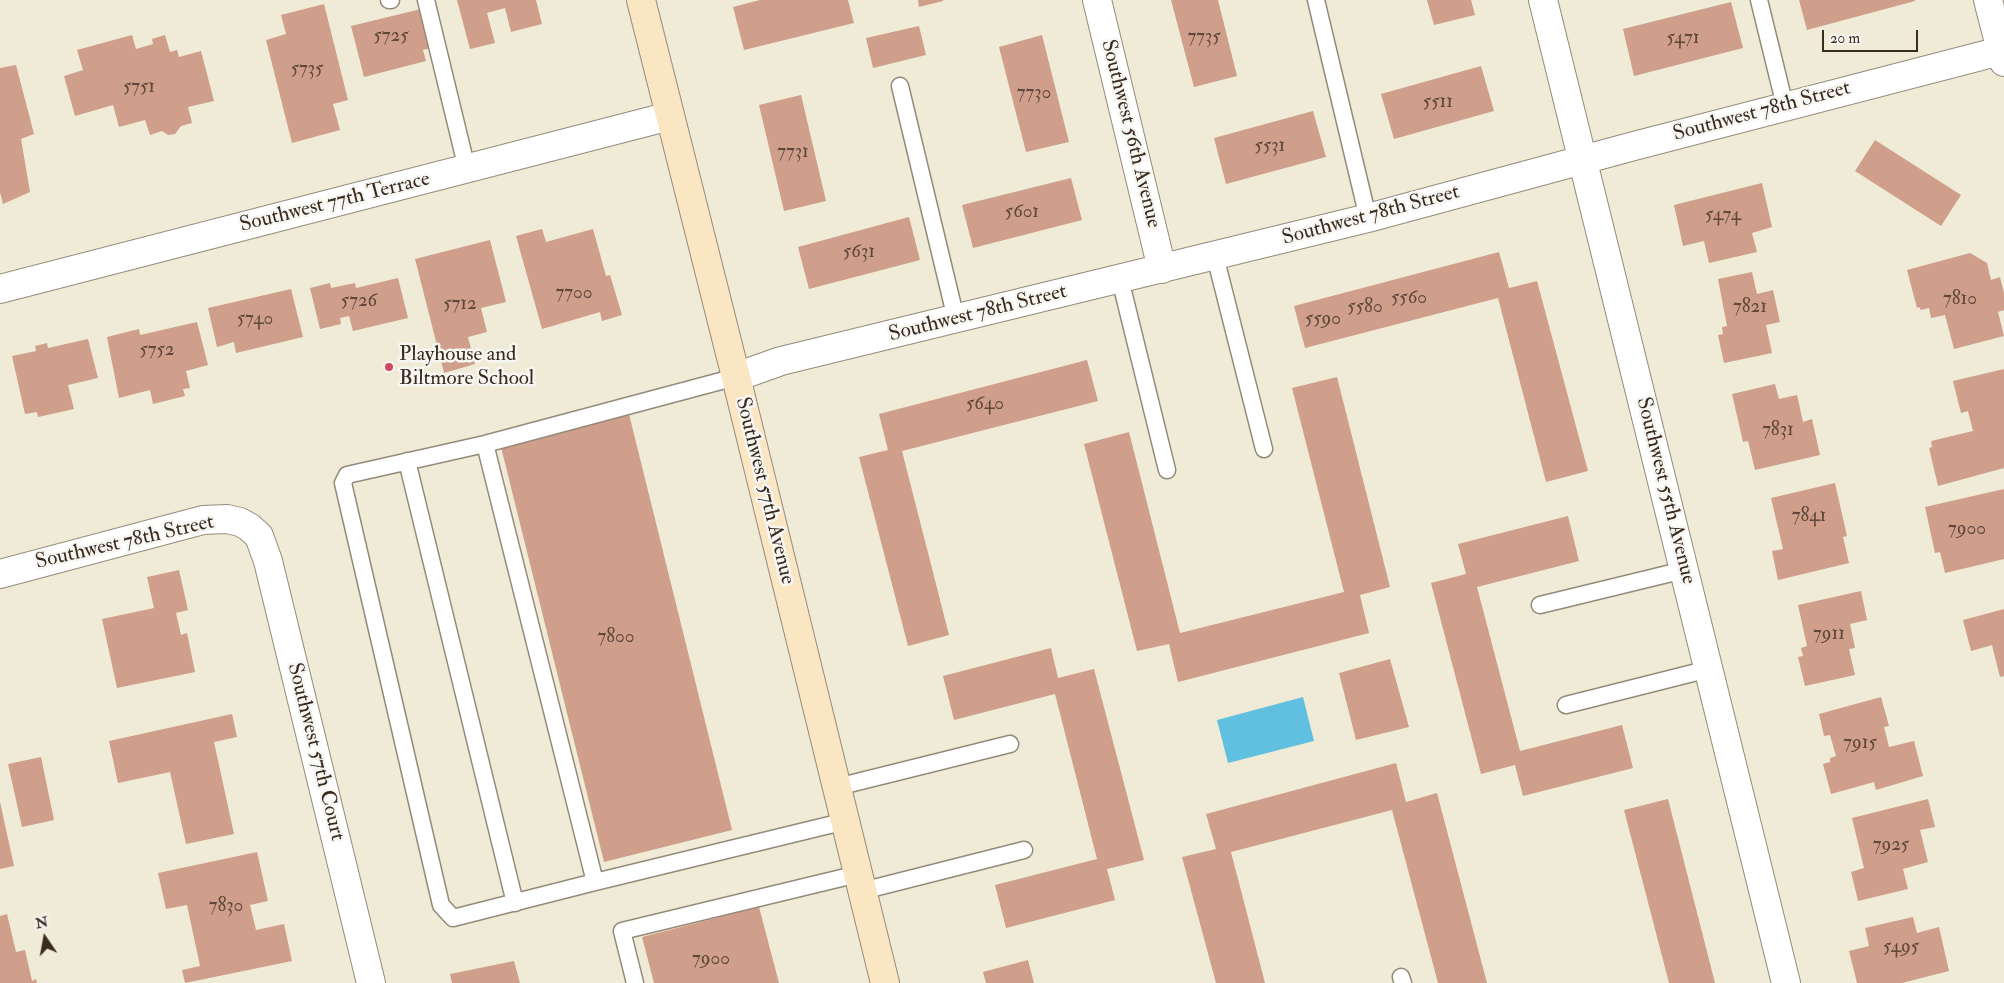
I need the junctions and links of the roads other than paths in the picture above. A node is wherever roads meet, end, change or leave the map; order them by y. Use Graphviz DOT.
graph roads {
  1 [pos="426,0"];
  2 [pos="641,0"];
  3 [pos="1097,0"];
  4 [pos="1316,0"];
  5 [pos="1542,0"];
  6 [pos="1760,0"];
  7 [pos="1988,0"];
  8 [pos="2003,54"];
  9 [pos="900,86"];
  10 [pos="1785,106"];
  11 [pos="670,116"];
  12 [pos="1582,160"];
  13 [pos="467,169"];
  14 [pos="1368,218"];
  15 [pos="1215,256"];
  16 [pos="1162,269"];
  17 [pos="1120,279"];
  18 [pos="0,289"];
  19 [pos="956,319"];
  20 [pos="736,377"];
  21 [pos="485,444"];
  22 [pos="1264,449"];
  23 [pos="407,462"];
  24 [pos="1167,470"];
  25 [pos="249,527"];
  26 [pos="1684,570"];
  27 [pos="0,574"];
  28 [pos="1540,605"];
  29 [pos="1709,669"];
  30 [pos="1566,705"];
  31 [pos="1010,744"];
  32 [pos="837,787"];
  33 [pos="846,821"];
  34 [pos="1024,850"];
  35 [pos="595,882"];
  36 [pos="860,882"];
  37 [pos="516,903"];
  38 [pos="371,983"];
  39 [pos="635,983"];
  40 [pos="885,983"];
  41 [pos="1786,983"];
  1 -- 13 [label="lane"];
  2 -- 11 [label="main road, Southwest 57th Avenue"];
  3 -- 16 [label="street, Southwest 56th Avenue"];
  4 -- 14 [label="lane"];
  5 -- 12 [label="street, Southwest 55th Avenue"];
  6 -- 10 [label="lane"];
  7 -- 8 [label="street"];
  8 -- 10 [label="street, Southwest 78th Street"];
  9 -- 19 [label="lane"];
  10 -- 12 [label="street, Southwest 78th Street"];
  11 -- 13 [label="street, Southwest 77th Terrace"];
  11 -- 20 [label="main road, Southwest 57th Avenue"];
  12 -- 14 [label="street, Southwest 78th Street"];
  12 -- 26 [label="street, Southwest 55th Avenue"];
  13 -- 18 [label="street, Southwest 77th Terrace"];
  14 -- 15 [label="street, Southwest 78th Street"];
  15 -- 16 [label="street, Southwest 78th Street"];
  15 -- 22 [label="lane"];
  16 -- 17 [label="street, Southwest 78th Street"];
  17 -- 19 [label="street, Southwest 78th Street"];
  17 -- 24 [label="lane"];
  19 -- 20 [label="street, Southwest 78th Street"];
  20 -- 21 [label="lane"];
  20 -- 32 [label="main road, Southwest 57th Avenue"];
  21 -- 23 [label="lane"];
  21 -- 35 [label="lane"];
  23 -- 37 [label="lane"];
  23 -- 37 [label="lane"];
  25 -- 27 [label="street, Southwest 78th Street"];
  25 -- 38 [label="street, Southwest 57th Court"];
  26 -- 28 [label="lane"];
  26 -- 29 [label="street, Southwest 55th Avenue"];
  29 -- 30 [label="lane"];
  29 -- 41 [label="street, Southwest 55th Avenue"];
  31 -- 32 [label="lane"];
  32 -- 33 [label="main road, Southwest 57th Avenue"];
  33 -- 35 [label="lane"];
  33 -- 36 [label="main road, Southwest 57th Avenue"];
  34 -- 36 [label="lane"];
  35 -- 37 [label="lane"];
  36 -- 39 [label="lane"];
  36 -- 40 [label="main road, Southwest 57th Avenue"];
}
